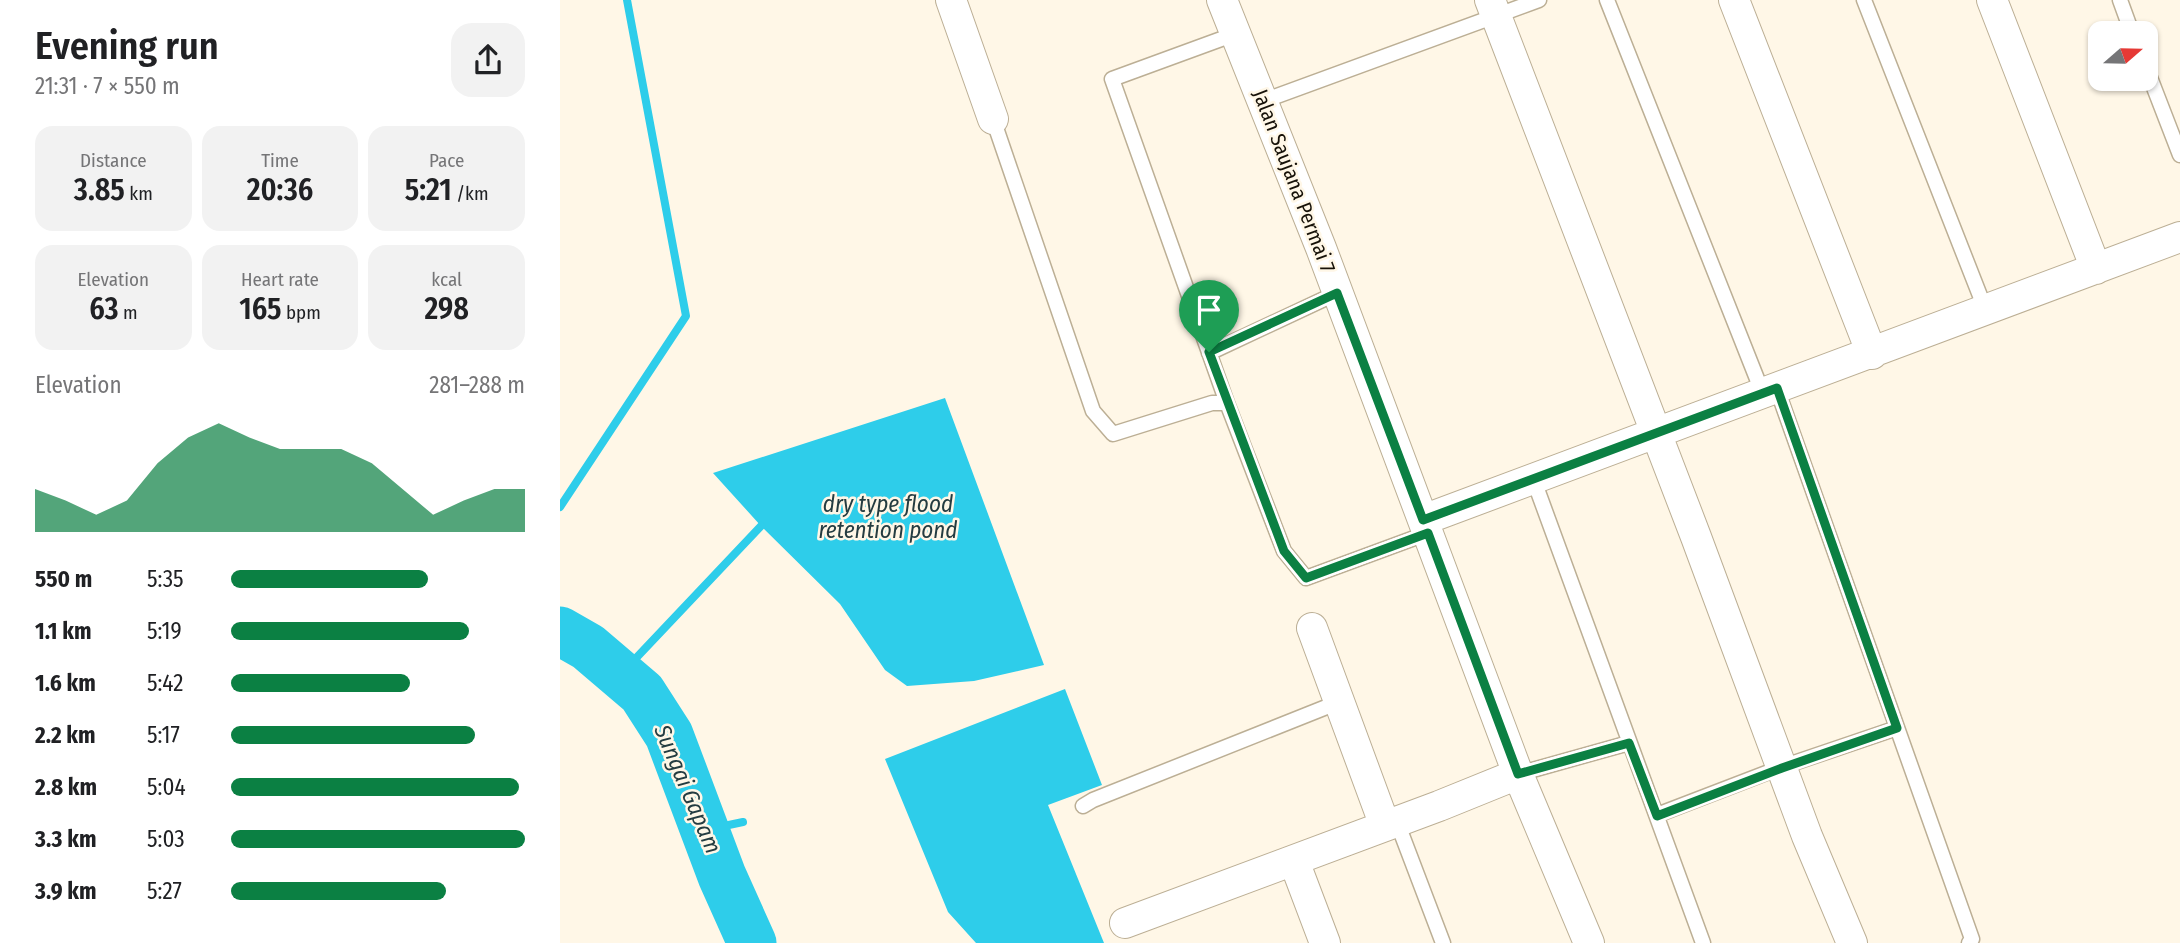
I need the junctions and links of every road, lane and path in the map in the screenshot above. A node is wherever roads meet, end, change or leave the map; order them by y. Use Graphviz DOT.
graph roads {
  1 [pos="951,0"];
  2 [pos="1222,0"];
  3 [pos="1539,0"];
  4 [pos="1607,0"];
  5 [pos="1734,0"];
  6 [pos="1864,0"];
  7 [pos="1992,0"];
  8 [pos="2120,0"];
  9 [pos="1493,8"];
  10 [pos="2128,21"];
  11 [pos="1235,34"];
  12 [pos="2155,91"];
  13 [pos="1263,101"];
  14 [pos="993,119"];
  15 [pos="2180,155"];
  16 [pos="2180,237"];
  17 [pos="2096,269"];
  18 [pos="1337,293"];
  19 [pos="1986,311"];
  20 [pos="1209,352"];
  21 [pos="1872,354"];
  22 [pos="1770,391"];
  23 [pos="1227,403"];
  24 [pos="1656,432"];
  25 [pos="1533,478"];
  26 [pos="1426,526"];
  27 [pos="1312,628"];
  28 [pos="1339,702"];
  29 [pos="1897,728"];
  30 [pos="1629,743"];
  31 [pos="1782,768"];
  32 [pos="1518,774"];
  33 [pos="1083,806"];
  34 [pos="1657,816"];
  35 [pos="1391,824"];
  36 [pos="1294,861"];
  37 [pos="1125,923"];
  38 [pos="1325,943"];
  39 [pos="1443,943"];
  40 [pos="1589,943"];
  41 [pos="1703,943"];
  42 [pos="1852,943"];
  43 [pos="1969,943"];
  1 -- 14 [label="street"];
  2 -- 11 [label="street, Jalan Saujana Permai 7"];
  3 -- 9 [label="lane"];
  4 -- 22 [label="lane"];
  5 -- 21 [label="street"];
  6 -- 19 [label="lane"];
  7 -- 17 [label="street"];
  8 -- 10 [label="lane"];
  9 -- 13 [label="lane"];
  9 -- 24 [label="street"];
  11 -- 13 [label="street, Jalan Saujana Permai 7"];
  11 -- 20 [label="lane"];
  12 -- 15 [label="lane"];
  13 -- 18 [label="street, Jalan Saujana Permai 7"];
  14 -- 23 [label="lane"];
  16 -- 17 [label="street"];
  17 -- 19 [label="street"];
  18 -- 20 [label="lane"];
  18 -- 26 [label="street, Jalan Saujana Permai 7"];
  19 -- 21 [label="street"];
  20 -- 23 [label="lane"];
  21 -- 22 [label="street"];
  22 -- 24 [label="street"];
  22 -- 29 [label="lane"];
  23 -- 26 [label="lane"];
  24 -- 25 [label="street"];
  24 -- 31 [label="street"];
  25 -- 26 [label="street"];
  25 -- 30 [label="lane"];
  26 -- 32 [label="street, Jalan Saujana Permai 7"];
  27 -- 28 [label="street"];
  28 -- 33 [label="lane"];
  28 -- 35 [label="street"];
  29 -- 31 [label="lane"];
  29 -- 43 [label="lane"];
  30 -- 32 [label="lane"];
  30 -- 34 [label="lane"];
  31 -- 34 [label="lane"];
  31 -- 42 [label="street"];
  32 -- 35 [label="street"];
  32 -- 40 [label="street, Jalan Saujana Permai 7"];
  34 -- 41 [label="lane"];
  35 -- 36 [label="street"];
  35 -- 39 [label="lane"];
  36 -- 37 [label="street"];
  36 -- 38 [label="street"];
}
